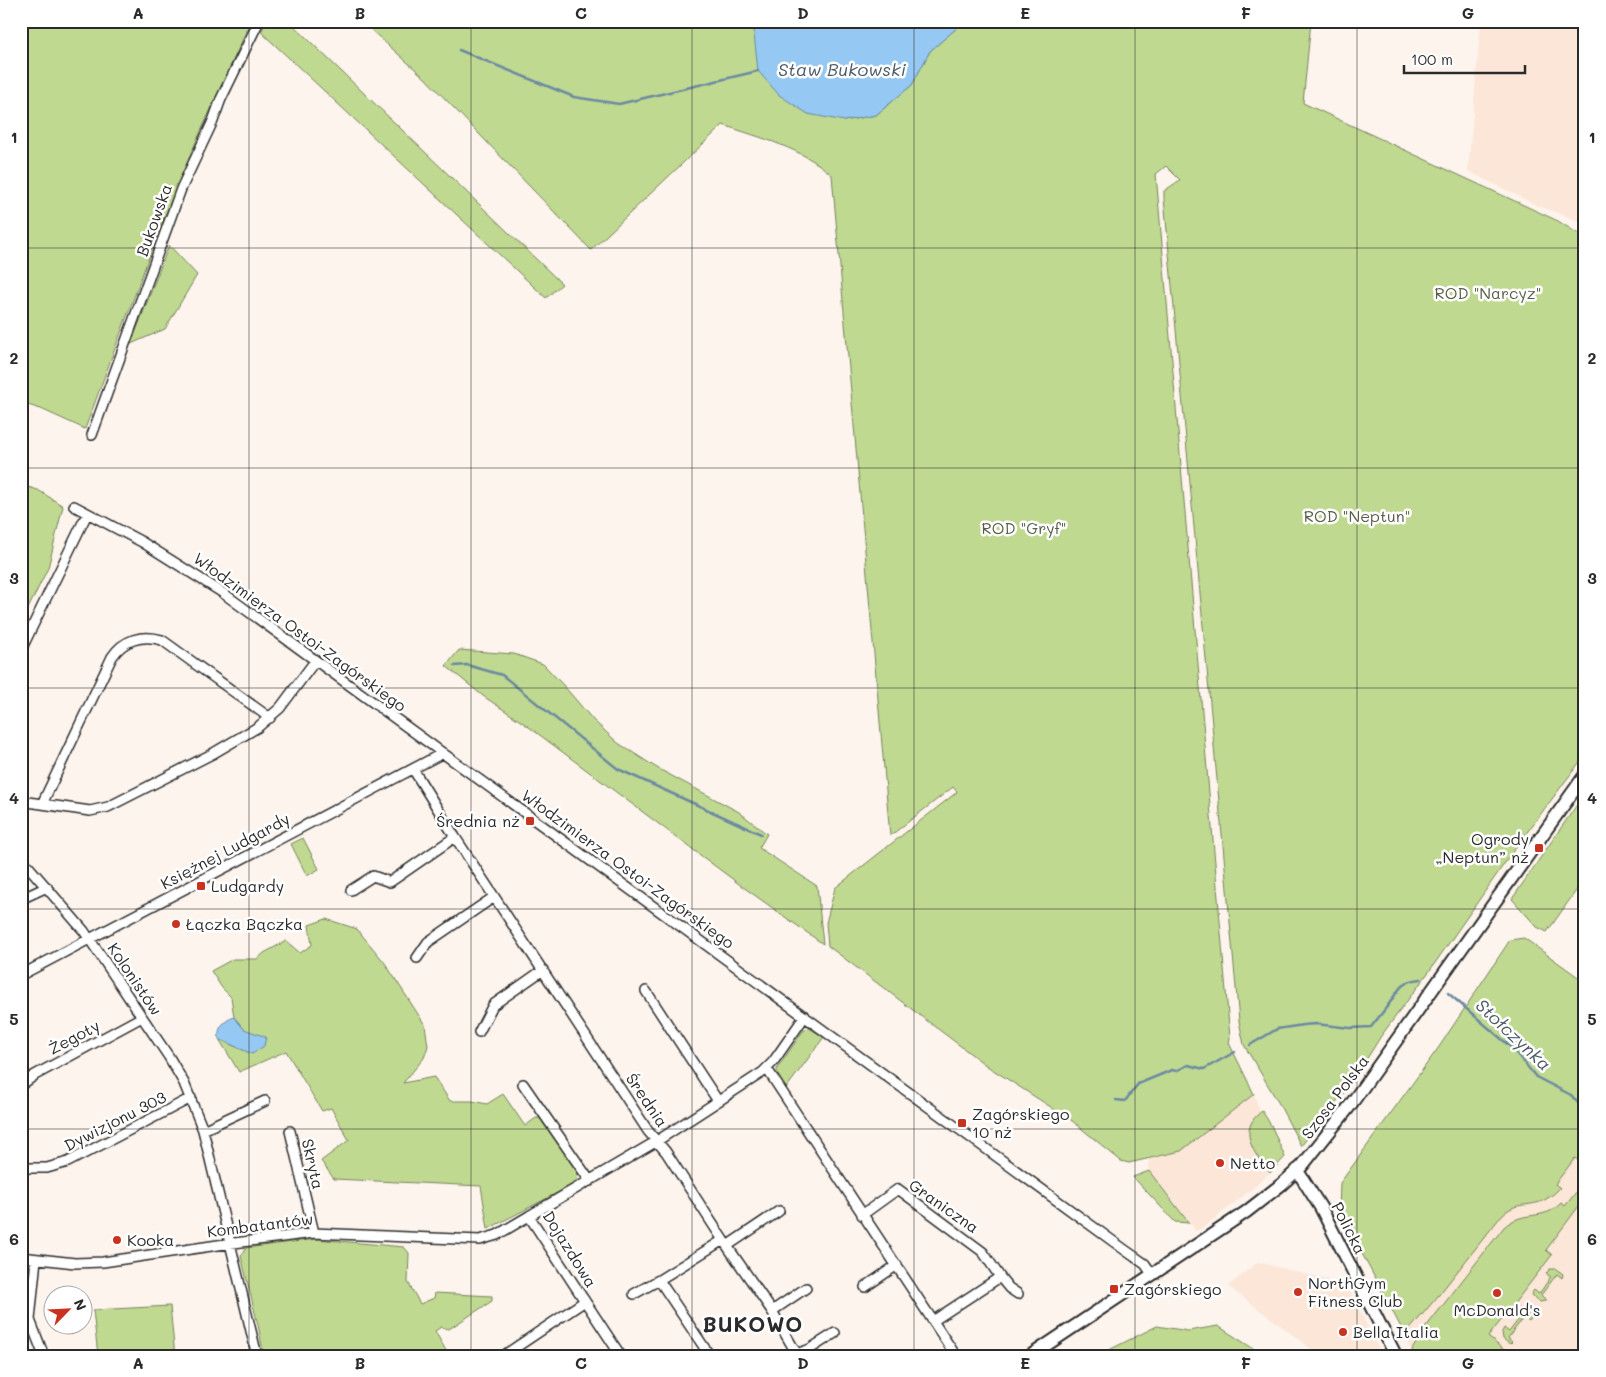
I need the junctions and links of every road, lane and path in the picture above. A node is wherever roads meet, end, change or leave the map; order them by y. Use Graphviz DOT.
graph roads {
  1 [pos="259,21"];
  2 [pos="92,435"];
  3 [pos="74,506"];
  4 [pos="87,514"];
  5 [pos="21,650"];
  6 [pos="315,660"];
  7 [pos="270,718"];
  8 [pos="443,753"];
  9 [pos="413,768"];
  10 [pos="1585,775"];
  11 [pos="21,801"];
  12 [pos="42,804"];
  13 [pos="455,837"];
  14 [pos="21,858"];
  15 [pos="47,887"];
  16 [pos="352,890"];
  17 [pos="494,897"];
  18 [pos="21,899"];
  19 [pos="90,939"];
  20 [pos="417,958"];
  21 [pos="543,970"];
  22 [pos="21,975"];
  23 [pos="646,991"];
  24 [pos="805,1016"];
  25 [pos="142,1017"];
  26 [pos="479,1032"];
  27 [pos="767,1068"];
  28 [pos="522,1084"];
  29 [pos="21,1085"];
  30 [pos="191,1098"];
  31 [pos="718,1101"];
  32 [pos="265,1102"];
  33 [pos="202,1130"];
  34 [pos="290,1131"];
  35 [pos="656,1141"];
  36 [pos="21,1168"];
  37 [pos="1297,1170"];
  38 [pos="590,1181"];
  39 [pos="779,1211"];
  40 [pos="862,1215"];
  41 [pos="529,1216"];
  42 [pos="314,1233"];
  43 [pos="231,1243"];
  44 [pos="725,1243"];
  45 [pos="21,1257"];
  46 [pos="36,1259"];
  47 [pos="897,1266"];
  48 [pos="1152,1274"];
  49 [pos="1000,1277"];
  50 [pos="659,1280"];
  51 [pos="865,1287"];
  52 [pos="806,1288"];
  53 [pos="634,1294"];
  54 [pos="1018,1294"];
  55 [pos="585,1302"];
  56 [pos="772,1311"];
  57 [pos="933,1321"];
  58 [pos="835,1333"];
  59 [pos="797,1355"];
  60 [pos="44,1356"];
  61 [pos="257,1356"];
  62 [pos="503,1356"];
  63 [pos="621,1356"];
  64 [pos="710,1356"];
  65 [pos="956,1356"];
  66 [pos="1030,1356"];
  67 [pos="1396,1356"];
  1 -- 2 [label="street, Bukowska"];
  3 -- 4 [label="street, Włodzimierza Ostoi-Zagórskiego"];
  4 -- 5 [label="street"];
  4 -- 6 [label="street, Włodzimierza Ostoi-Zagórskiego"];
  6 -- 7 [label="street"];
  6 -- 8 [label="street, Włodzimierza Ostoi-Zagórskiego"];
  7 -- 12 [label="street"];
  7 -- 12 [label="street"];
  8 -- 9 [label="street, Księżnej Ludgardy"];
  8 -- 24 [label="street, Włodzimierza Ostoi-Zagórskiego"];
  9 -- 13 [label="street, Średnia"];
  9 -- 19 [label="street, Księżnej Ludgardy"];
  10 -- 37 [label="street, Szosa Polska"];
  11 -- 12 [label="street"];
  13 -- 16 [label="street"];
  13 -- 17 [label="street, Średnia"];
  14 -- 15 [label="street, Kolonistów"];
  15 -- 18 [label="street"];
  15 -- 19 [label="street, Kolonistów"];
  17 -- 20 [label="street"];
  17 -- 21 [label="street, Średnia"];
  19 -- 22 [label="street, Księżnej Ludgardy"];
  19 -- 25 [label="street, Kolonistów"];
  21 -- 26 [label="street"];
  21 -- 35 [label="street, Średnia"];
  23 -- 31 [label="street"];
  24 -- 27 [label="street, Dojazdowa"];
  24 -- 48 [label="street, Włodzimierza Ostoi-Zagórskiego"];
  25 -- 29 [label="street, Żegoty"];
  25 -- 30 [label="street, Kolonistów"];
  27 -- 31 [label="street, Dojazdowa"];
  27 -- 40 [label="street"];
  28 -- 38 [label="street"];
  30 -- 33 [label="street, Kolonistów"];
  30 -- 36 [label="street, Dywizjonu 303"];
  31 -- 35 [label="street, Dojazdowa"];
  32 -- 33 [label="street"];
  33 -- 43 [label="street, Kolonistów"];
  34 -- 42 [label="street, Skryta"];
  35 -- 38 [label="street, Dojazdowa"];
  35 -- 44 [label="street, Średnia"];
  37 -- 48 [label="street, Szosa Polska"];
  37 -- 67 [label="street, Policka"];
  38 -- 41 [label="street, Dojazdowa"];
  39 -- 44 [label="street"];
  40 -- 47 [label="street"];
  40 -- 49 [label="street, Graniczna"];
  41 -- 42 [label="street, Kombatantów"];
  41 -- 55 [label="street, Dojazdowa"];
  42 -- 43 [label="street, Kombatantów"];
  43 -- 46 [label="street, Kombatantów"];
  43 -- 61 [label="street, Kolonistów"];
  44 -- 50 [label="street"];
  44 -- 56 [label="street, Średnia"];
  45 -- 46 [label="street, Kombatantów"];
  46 -- 60 [label="street"];
  47 -- 51 [label="street"];
  47 -- 57 [label="street"];
  48 -- 66 [label="street, Szosa Polska"];
  49 -- 54 [label="street, Graniczna"];
  49 -- 57 [label="street"];
  50 -- 53 [label="street"];
  50 -- 64 [label="street"];
  52 -- 56 [label="street"];
  55 -- 62 [label="street"];
  55 -- 63 [label="street, Dojazdowa"];
  56 -- 59 [label="street, Średnia"];
  57 -- 65 [label="street"];
  58 -- 59 [label="street, Średnia"];
}
